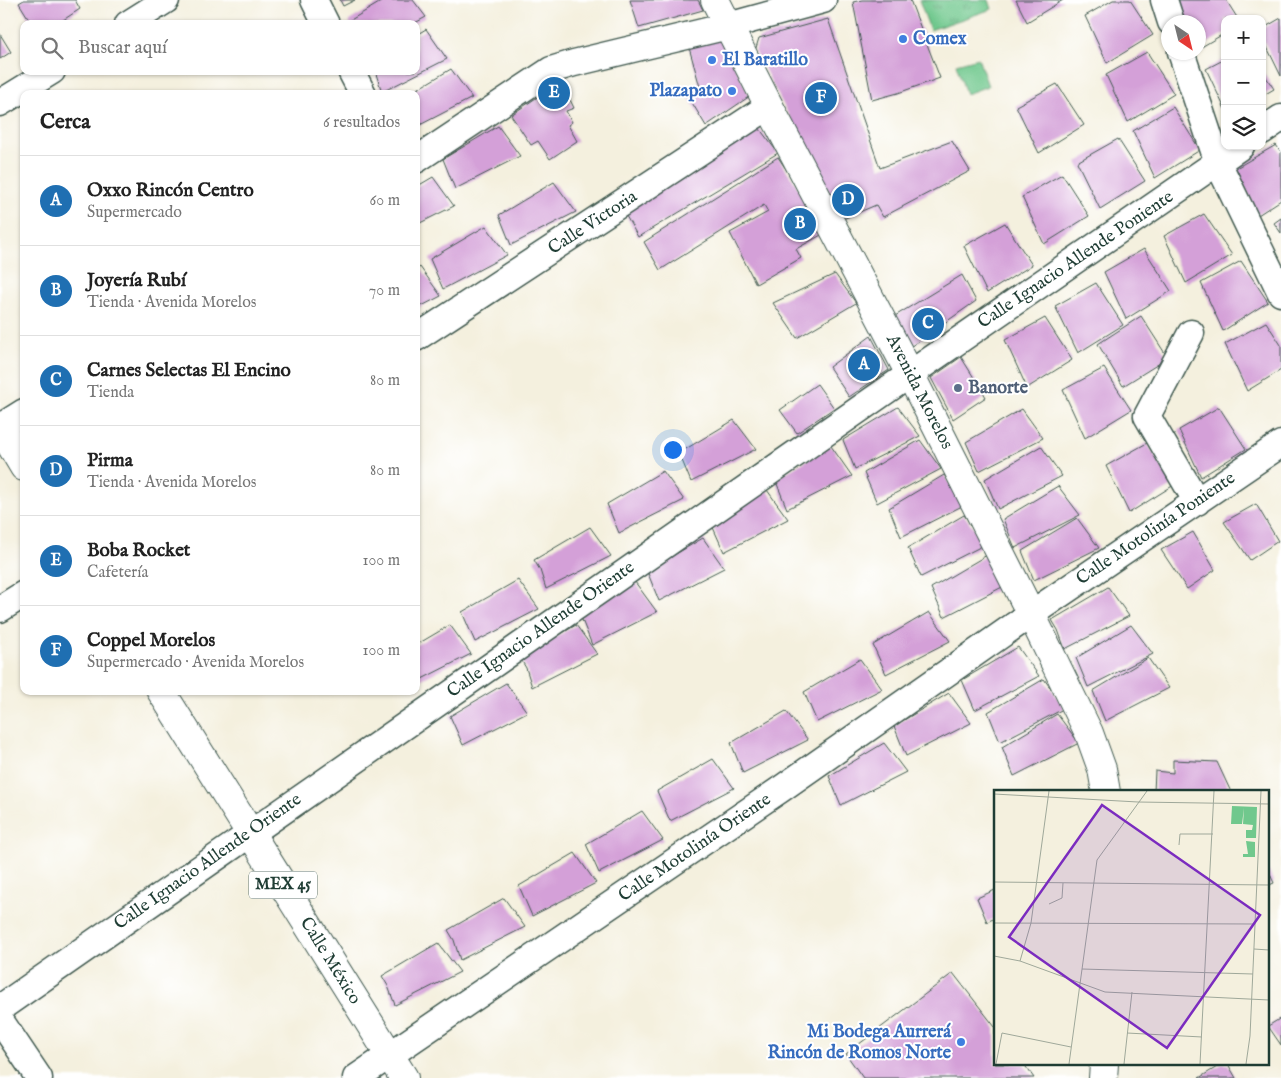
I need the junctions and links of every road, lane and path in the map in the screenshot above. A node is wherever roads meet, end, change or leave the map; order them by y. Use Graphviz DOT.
graph roads {
  1 [pos="166,0"];
  2 [pos="314,0"];
  3 [pos="715,0"];
  4 [pos="824,0"];
  5 [pos="1164,0"];
  6 [pos="1169,15"];
  7 [pos="134,20"];
  8 [pos="324,20"];
  9 [pos="728,26"];
  10 [pos="1184,60"];
  11 [pos="46,75"];
  12 [pos="353,75"];
  13 [pos="22,90"];
  14 [pos="361,90"];
  15 [pos="20,91"];
  16 [pos="0,104"];
  17 [pos="769,106"];
  18 [pos="1281,118"];
  19 [pos="1266,128"];
  20 [pos="1236,150"];
  21 [pos="420,157"];
  22 [pos="1218,163"];
  23 [pos="1281,293"];
  24 [pos="1190,333"];
  25 [pos="420,335"];
  26 [pos="910,374"];
  27 [pos="20,414"];
  28 [pos="0,427"];
  29 [pos="1281,444"];
  30 [pos="20,460"];
  31 [pos="1197,502"];
  32 [pos="20,596"];
  33 [pos="0,609"];
  34 [pos="1031,614"];
  35 [pos="164,695"];
  36 [pos="1106,790"];
  37 [pos="250,833"];
  38 [pos="0,1008"];
  39 [pos="0,1020"];
  40 [pos="390,1055"];
  41 [pos="39,1078"];
  42 [pos="356,1078"];
  43 [pos="404,1078"];
  1 -- 7 [label="street"];
  2 -- 8 [label="street"];
  3 -- 9 [label="main road, Avenida Morelos"];
  4 -- 9 [label="street"];
  5 -- 6 [label="street"];
  9 -- 17 [label="main road, Avenida Morelos"];
  9 -- 21 [label="street"];
  10 -- 22 [label="street"];
  11 -- 13 [label="street"];
  12 -- 14 [label="street"];
  15 -- 16 [label="street"];
  17 -- 25 [label="street, Calle Victoria"];
  17 -- 26 [label="main road, Avenida Morelos"];
  18 -- 19 [label="street"];
  20 -- 22 [label="street, Calle Ignacio Allende Poniente"];
  22 -- 23 [label="street"];
  22 -- 26 [label="street, Calle Ignacio Allende Poniente"];
  24 -- 31 [label="street"];
  26 -- 34 [label="main road, Avenida Morelos"];
  26 -- 37 [label="street, Calle Ignacio Allende Oriente"];
  27 -- 28 [label="street"];
  28 -- 30 [label="main road"];
  29 -- 31 [label="street, Calle Motolinía Poniente"];
  31 -- 34 [label="street, Calle Motolinía Poniente"];
  32 -- 33 [label="street"];
  34 -- 36 [label="main road, Avenida Morelos"];
  34 -- 40 [label="street, Calle Motolinía Oriente"];
  35 -- 37 [label="main road, Calle México / MEX 45"];
  37 -- 38 [label="street, Calle Ignacio Allende Oriente"];
  37 -- 40 [label="main road, Calle México / MEX 45"];
  39 -- 41 [label="street"];
  40 -- 42 [label="street, Calle Motolinía Oriente"];
  40 -- 43 [label="main road, Calle México / MEX 45"];
}
